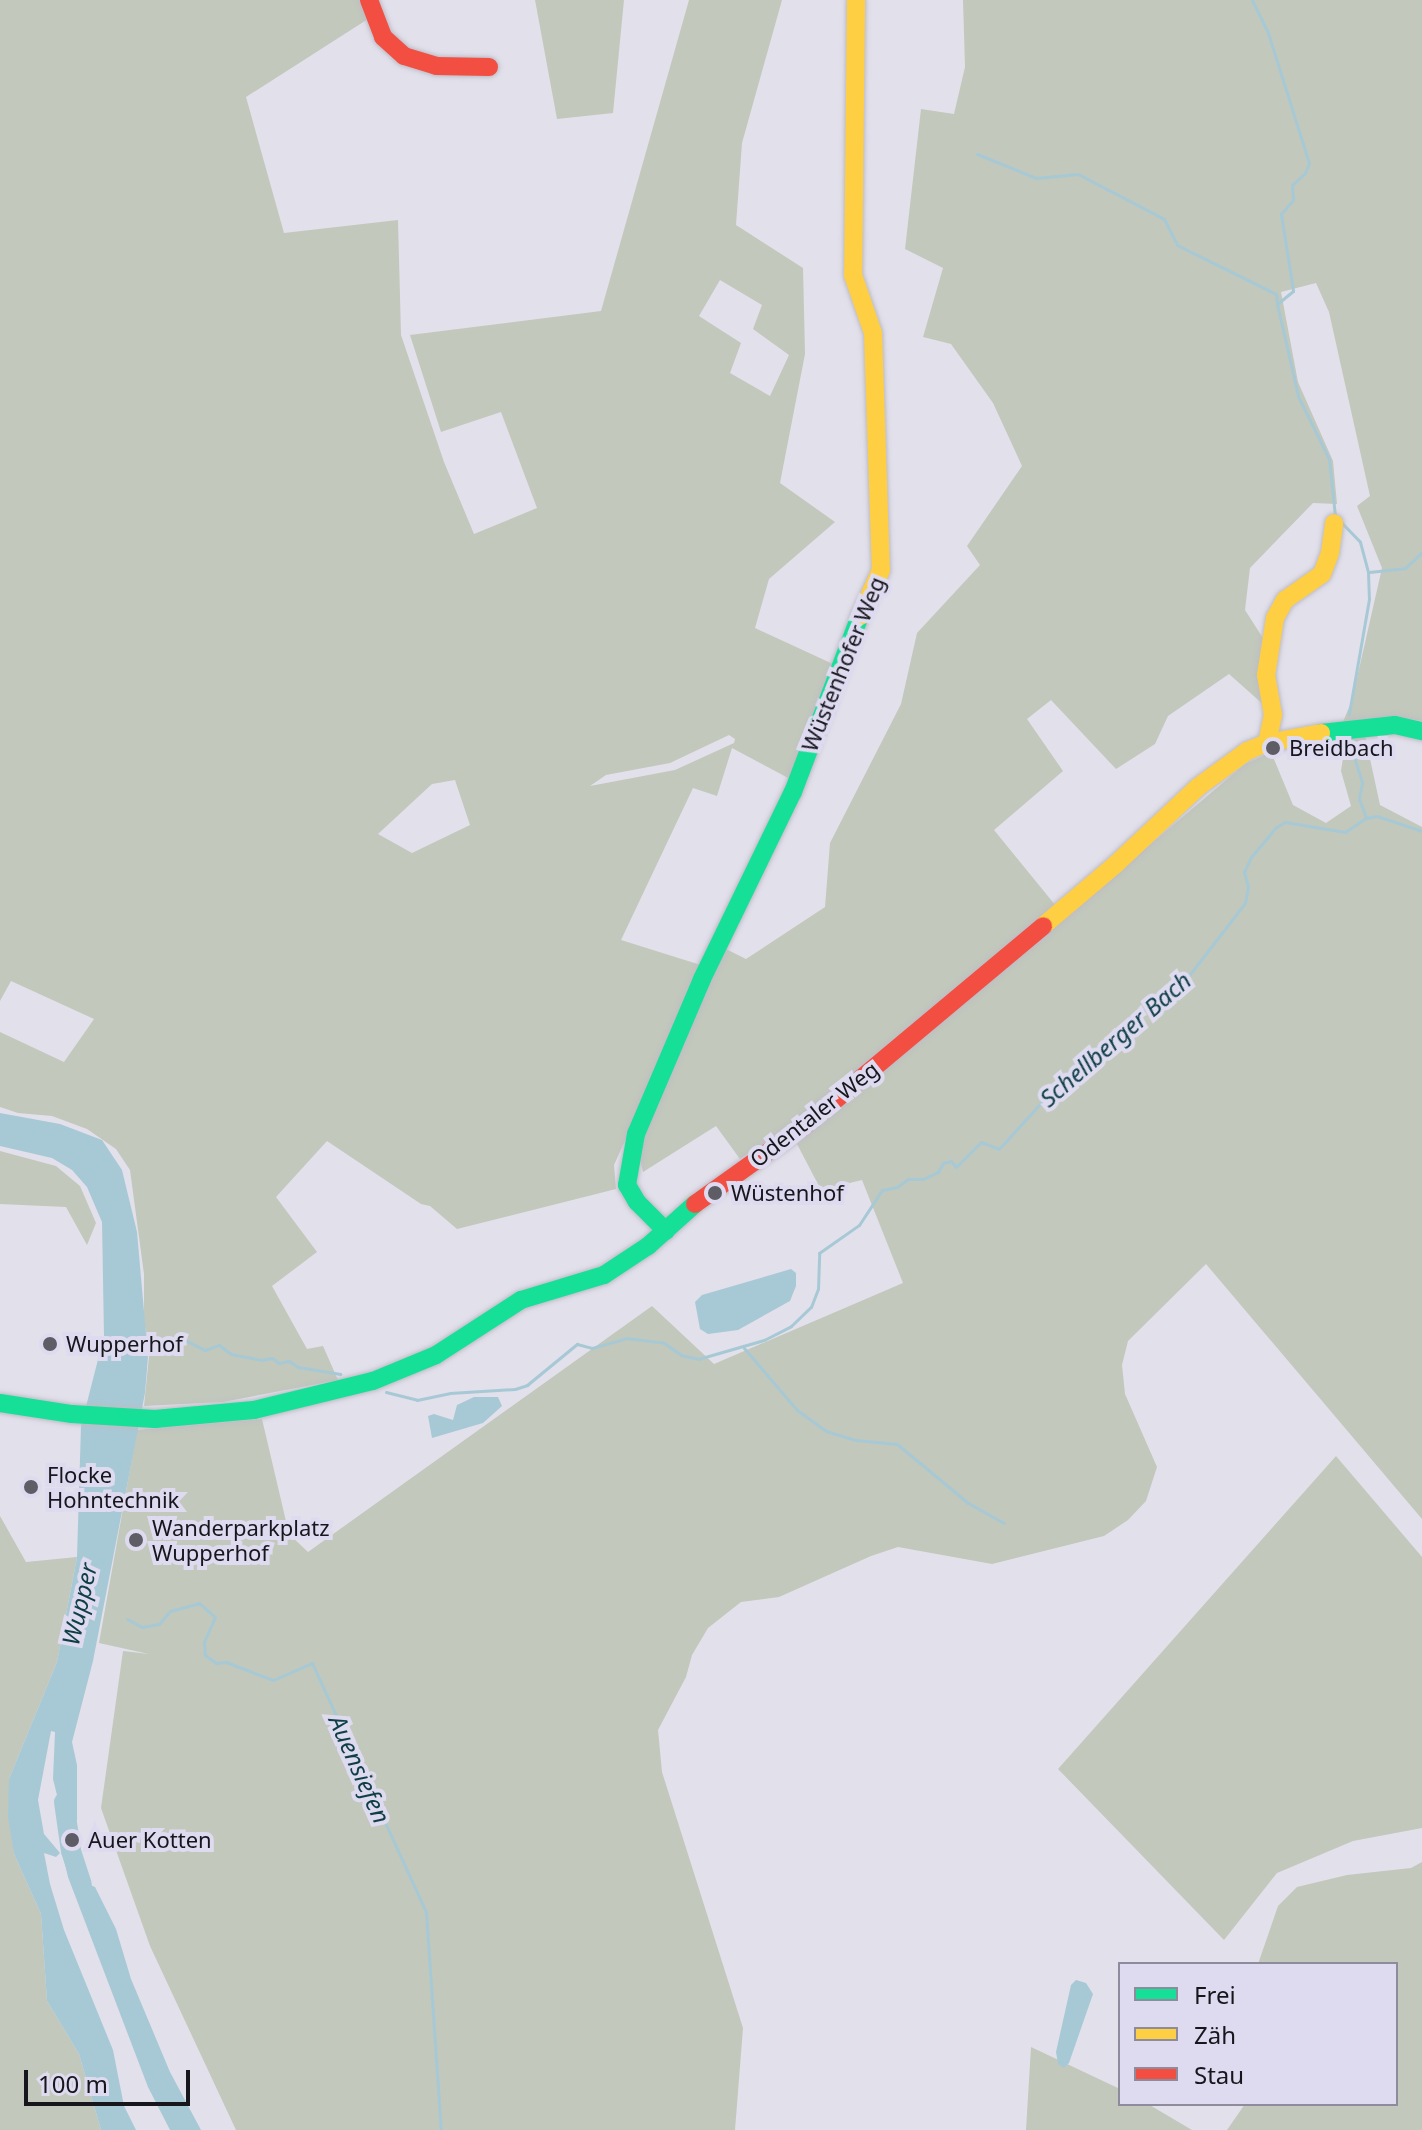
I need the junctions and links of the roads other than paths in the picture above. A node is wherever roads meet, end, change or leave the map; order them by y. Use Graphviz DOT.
graph roads {
  1 [pos="369,0"];
  2 [pos="856,0"];
  3 [pos="489,67"];
  4 [pos="1334,523"];
  5 [pos="1422,731"];
  6 [pos="1267,743"];
  7 [pos="666,1231"];
  8 [pos="0,1403"];
  1 -- 3 [label="street"];
  2 -- 7 [label="street, Wüstenhofer Weg"];
  4 -- 6 [label="street"];
  5 -- 6 [label="street, Odentaler Weg"];
  6 -- 7 [label="street, Odentaler Weg"];
  7 -- 8 [label="street, Odentaler Weg"];
}
